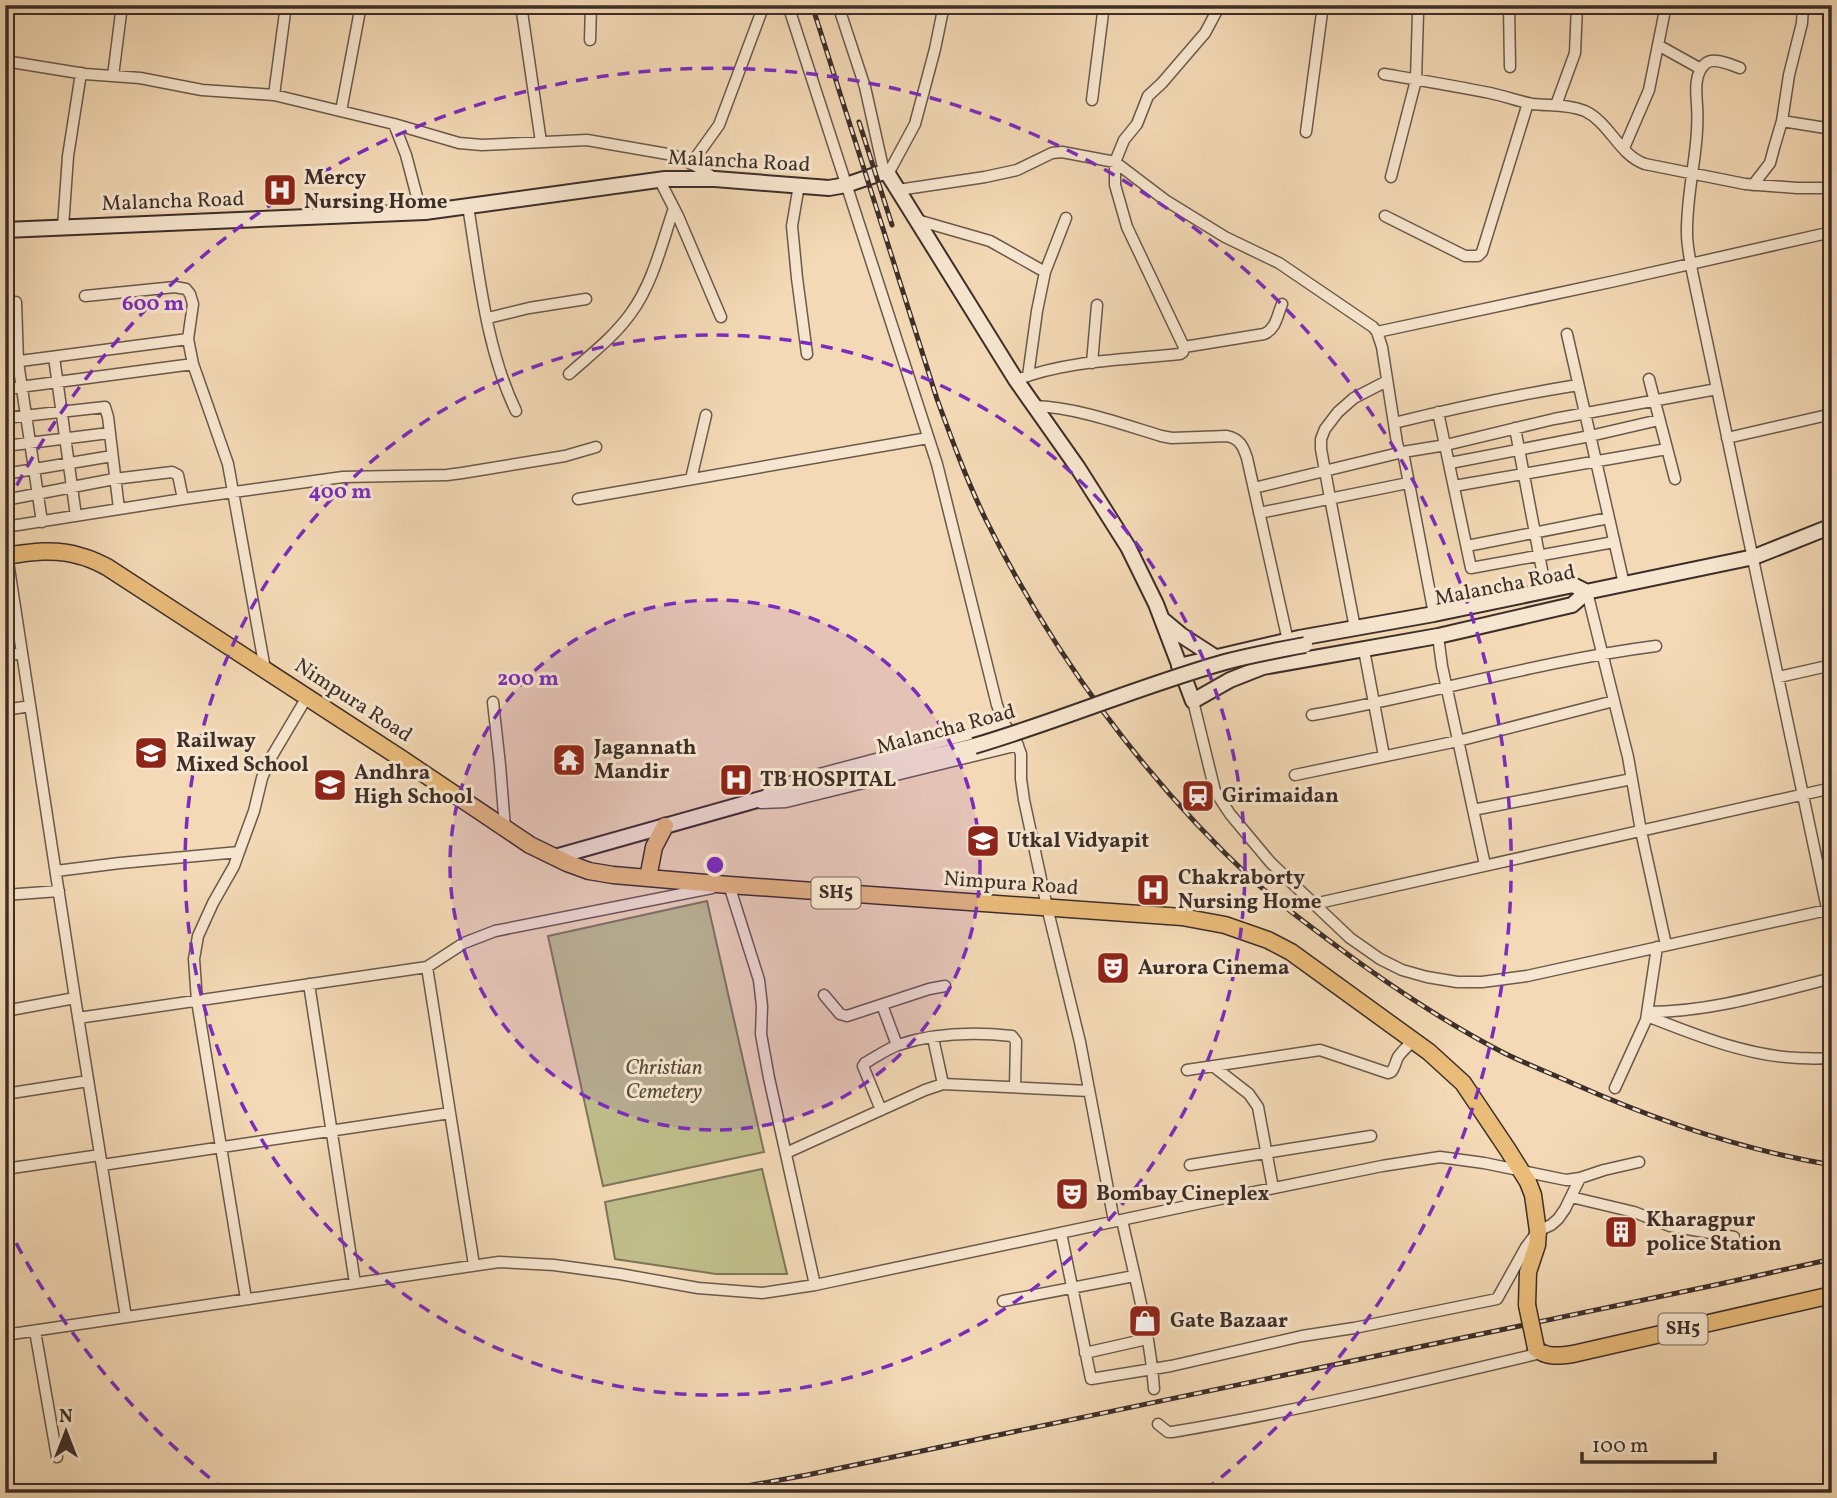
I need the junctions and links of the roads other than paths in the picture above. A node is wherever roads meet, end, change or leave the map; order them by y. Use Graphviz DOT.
graph roads {
  1 [pos="122,5"];
  2 [pos="286,5"];
  3 [pos="360,5"];
  4 [pos="521,5"];
  5 [pos="591,5"];
  6 [pos="764,5"];
  7 [pos="788,5"];
  8 [pos="838,5"];
  9 [pos="944,5"];
  10 [pos="1104,5"];
  11 [pos="1220,5"];
  12 [pos="1323,5"];
  13 [pos="1509,5"];
  14 [pos="1577,5"];
  15 [pos="1803,5"];
  16 [pos="1418,13"];
  17 [pos="1664,15"];
  18 [pos="590,40"];
  19 [pos="1658,45"];
  20 [pos="5,61"];
  21 [pos="1510,67"];
  22 [pos="1740,68"];
  23 [pos="1701,69"];
  24 [pos="81,73"];
  25 [pos="1384,74"];
  26 [pos="113,76"];
  27 [pos="1416,80"];
  28 [pos="274,95"];
  29 [pos="1092,100"];
  30 [pos="1528,103"];
  31 [pos="1556,105"];
  32 [pos="341,110"];
  33 [pos="1782,121"];
  34 [pos="394,124"];
  35 [pos="1832,129"];
  36 [pos="1306,132"];
  37 [pos="541,142"];
  38 [pos="1623,148"];
  39 [pos="1115,162"];
  40 [pos="691,164"];
  41 [pos="886,173"];
  42 [pos="1693,174"];
  43 [pos="1391,177"];
  44 [pos="659,179"];
  45 [pos="715,179"];
  46 [pos="799,185"];
  47 [pos="846,185"];
  48 [pos="1753,185"];
  49 [pos="1832,188"];
  50 [pos="898,190"];
  51 [pos="468,206"];
  52 [pos="674,208"];
  53 [pos="421,212"];
  54 [pos="1385,216"];
  55 [pos="1066,218"];
  56 [pos="917,220"];
  57 [pos="62,227"];
  58 [pos="5,230"];
  59 [pos="1832,232"];
  60 [pos="1691,265"];
  61 [pos="1045,272"];
  62 [pos="85,296"];
  63 [pos="586,299"];
  64 [pos="16,302"];
  65 [pos="1282,304"];
  66 [pos="1097,305"];
  67 [pos="721,317"];
  68 [pos="488,318"];
  69 [pos="1377,332"];
  70 [pos="1567,334"];
  71 [pos="188,339"];
  72 [pos="1184,347"];
  73 [pos="807,354"];
  74 [pos="54,357"];
  75 [pos="18,362"];
  76 [pos="5,363"];
  77 [pos="1092,363"];
  78 [pos="193,364"];
  79 [pos="569,374"];
  80 [pos="1022,378"];
  81 [pos="1649,379"];
  82 [pos="1387,381"];
  83 [pos="57,383"];
  84 [pos="1578,385"];
  85 [pos="22,387"];
  86 [pos="5,389"];
  87 [pos="1717,389"];
  88 [pos="1654,401"];
  89 [pos="1034,406"];
  90 [pos="61,411"];
  91 [pos="516,411"];
  92 [pos="1438,412"];
  93 [pos="1585,413"];
  94 [pos="1832,414"];
  95 [pos="26,415"];
  96 [pos="706,415"];
  97 [pos="5,418"];
  98 [pos="1659,420"];
  99 [pos="1394,423"];
  100 [pos="1516,428"];
  101 [pos="110,433"];
  102 [pos="1590,436"];
  103 [pos="65,438"];
  104 [pos="928,438"];
  105 [pos="1727,438"];
  106 [pos="30,442"];
  107 [pos="1446,445"];
  108 [pos="5,446"];
  109 [pos="596,447"];
  110 [pos="1667,449"];
  111 [pos="1520,450"];
  112 [pos="1403,452"];
  113 [pos="112,456"];
  114 [pos="1596,462"];
  115 [pos="69,463"];
  116 [pos="1450,463"];
  117 [pos="34,469"];
  118 [pos="1325,472"];
  119 [pos="1524,473"];
  120 [pos="5,474"];
  121 [pos="114,479"];
  122 [pos="691,479"];
  123 [pos="1675,479"];
  124 [pos="1408,482"];
  125 [pos="1454,486"];
  126 [pos="72,487"];
  127 [pos="1254,488"];
  128 [pos="234,492"];
  129 [pos="38,495"];
  130 [pos="1330,498"];
  131 [pos="183,499"];
  132 [pos="578,499"];
  133 [pos="5,500"];
  134 [pos="119,509"];
  135 [pos="1259,513"];
  136 [pos="76,516"];
  137 [pos="1609,518"];
  138 [pos="42,522"];
  139 [pos="1830,526"];
  140 [pos="5,527"];
  141 [pos="1536,534"];
  142 [pos="1614,542"];
  143 [pos="1832,544"];
  144 [pos="1467,547"];
  145 [pos="6,555"];
  146 [pos="1540,555"];
  147 [pos="1754,558"];
  148 [pos="1624,584"];
  149 [pos="1546,591"];
  150 [pos="1587,592"];
  151 [pos="1434,614"];
  152 [pos="1162,619"];
  153 [pos="1355,628"];
  154 [pos="1438,636"];
  155 [pos="1288,641"];
  156 [pos="1656,646"];
  157 [pos="1364,650"];
  158 [pos="22,653"];
  159 [pos="1602,653"];
  160 [pos="5,656"];
  161 [pos="1215,657"];
  162 [pos="1832,665"];
  163 [pos="1180,666"];
  164 [pos="265,669"];
  165 [pos="1779,677"];
  166 [pos="1447,688"];
  167 [pos="307,697"];
  168 [pos="1193,701"];
  169 [pos="1614,701"];
  170 [pos="493,702"];
  171 [pos="1374,704"];
  172 [pos="30,706"];
  173 [pos="5,710"];
  174 [pos="1312,715"];
  175 [pos="1005,725"];
  176 [pos="1458,741"];
  177 [pos="1018,745"];
  178 [pos="1384,756"];
  179 [pos="1295,775"];
  180 [pos="1632,779"];
  181 [pos="1832,788"];
  182 [pos="1804,794"];
  183 [pos="746,803"];
  184 [pos="1473,810"];
  185 [pos="665,826"];
  186 [pos="505,828"];
  187 [pos="1641,831"];
  188 [pos="239,852"];
  189 [pos="555,857"];
  190 [pos="1485,865"];
  191 [pos="56,871"];
  192 [pos="648,878"];
  193 [pos="729,885"];
  194 [pos="59,891"];
  195 [pos="5,895"];
  196 [pos="1314,904"];
  197 [pos="1047,908"];
  198 [pos="1829,910"];
  199 [pos="1832,932"];
  200 [pos="1662,946"];
  201 [pos="427,967"];
  202 [pos="1832,978"];
  203 [pos="309,984"];
  204 [pos="945,986"];
  205 [pos="824,995"];
  206 [pos="75,998"];
  207 [pos="197,1001"];
  208 [pos="882,1005"];
  209 [pos="5,1011"];
  210 [pos="1648,1014"];
  211 [pos="78,1018"];
  212 [pos="933,1038"];
  213 [pos="1413,1041"];
  214 [pos="897,1045"];
  215 [pos="1832,1057"];
  216 [pos="1213,1066"];
  217 [pos="1187,1070"];
  218 [pos="89,1082"];
  219 [pos="943,1084"];
  220 [pos="1015,1087"];
  221 [pos="1615,1088"];
  222 [pos="1089,1091"];
  223 [pos="5,1094"];
  224 [pos="881,1110"];
  225 [pos="450,1113"];
  226 [pos="332,1130"];
  227 [pos="1371,1136"];
  228 [pos="221,1147"];
  229 [pos="786,1153"];
  230 [pos="1267,1153"];
  231 [pos="101,1160"];
  232 [pos="1639,1162"];
  233 [pos="1190,1165"];
  234 [pos="5,1169"];
  235 [pos="1522,1172"];
  236 [pos="1580,1178"];
  237 [pos="1273,1188"];
  238 [pos="1571,1198"];
  239 [pos="1118,1220"];
  240 [pos="1538,1231"];
  241 [pos="1061,1233"];
  242 [pos="1734,1237"];
  243 [pos="474,1265"];
  244 [pos="1134,1276"];
  245 [pos="355,1283"];
  246 [pos="815,1285"];
  247 [pos="1072,1289"];
  248 [pos="1832,1295"];
  249 [pos="246,1299"];
  250 [pos="1003,1301"];
  251 [pos="126,1317"];
  252 [pos="35,1331"];
  253 [pos="6,1334"];
  254 [pos="1147,1339"];
  255 [pos="1539,1351"];
  256 [pos="1085,1353"];
  257 [pos="1152,1369"];
  258 [pos="1154,1389"];
  259 [pos="1158,1424"];
  260 [pos="57,1457"];
  1 -- 26 [label="street"];
  2 -- 28 [label="street"];
  3 -- 32 [label="street"];
  4 -- 37 [label="street"];
  5 -- 18 [label="street"];
  6 -- 40 [label="street"];
  7 -- 47 [label="street"];
  8 -- 41 [label="street"];
  9 -- 41 [label="street"];
  10 -- 29 [label="street"];
  11 -- 39 [label="street"];
  12 -- 36 [label="street"];
  13 -- 21 [label="street"];
  14 -- 31 [label="street"];
  15 -- 33 [label="street"];
  16 -- 27 [label="street"];
  17 -- 19 [label="street"];
  19 -- 23 [label="street"];
  19 -- 38 [label="street"];
  20 -- 24 [label="street"];
  22 -- 23 [label="street"];
  23 -- 42 [label="street"];
  24 -- 26 [label="street"];
  24 -- 57 [label="street"];
  25 -- 27 [label="street"];
  26 -- 28 [label="street"];
  27 -- 30 [label="street"];
  27 -- 43 [label="street"];
  28 -- 32 [label="street"];
  30 -- 31 [label="street"];
  30 -- 54 [label="street"];
  31 -- 38 [label="street"];
  32 -- 34 [label="street"];
  33 -- 35 [label="street"];
  33 -- 48 [label="street"];
  34 -- 37 [label="street"];
  34 -- 53 [label="street"];
  37 -- 40 [label="street"];
  38 -- 42 [label="street"];
  39 -- 50 [label="street"];
  39 -- 69 [label="street"];
  39 -- 72 [label="street"];
  40 -- 45 [label="street"];
  41 -- 47 [label="street, Malancha Road"];
  41 -- 50 [label="street"];
  42 -- 48 [label="street"];
  42 -- 60 [label="street"];
  44 -- 45 [label="street, Malancha Road"];
  44 -- 51 [label="street, Malancha Road"];
  44 -- 52 [label="street"];
  45 -- 46 [label="street, Malancha Road"];
  46 -- 47 [label="street, Malancha Road"];
  46 -- 73 [label="street"];
  47 -- 104 [label="street"];
  48 -- 49 [label="street"];
  50 -- 56 [label="street"];
  51 -- 53 [label="street, Malancha Road"];
  51 -- 68 [label="street"];
  52 -- 67 [label="street"];
  52 -- 79 [label="street"];
  53 -- 57 [label="street, Malancha Road"];
  55 -- 61 [label="street"];
  56 -- 61 [label="street"];
  56 -- 80 [label="street"];
  57 -- 58 [label="street, Malancha Road"];
  59 -- 60 [label="street"];
  60 -- 69 [label="street"];
  60 -- 87 [label="street"];
  61 -- 80 [label="street"];
  62 -- 71 [label="street"];
  63 -- 68 [label="street"];
  64 -- 75 [label="street"];
  65 -- 72 [label="street"];
  66 -- 77 [label="street"];
  68 -- 91 [label="street"];
  69 -- 82 [label="street"];
  70 -- 84 [label="street"];
  71 -- 74 [label="street"];
  71 -- 78 [label="street"];
  72 -- 77 [label="street"];
  74 -- 75 [label="street"];
  74 -- 83 [label="street"];
  75 -- 76 [label="street"];
  75 -- 85 [label="street"];
  77 -- 80 [label="street"];
  78 -- 83 [label="street"];
  78 -- 128 [label="street"];
  80 -- 89 [label="street"];
  81 -- 88 [label="street"];
  82 -- 99 [label="street"];
  82 -- 118 [label="street"];
  83 -- 85 [label="street"];
  83 -- 90 [label="street"];
  84 -- 92 [label="street"];
  84 -- 93 [label="street"];
  85 -- 86 [label="street"];
  85 -- 95 [label="street"];
  87 -- 88 [label="street"];
  87 -- 105 [label="street"];
  88 -- 93 [label="street"];
  88 -- 98 [label="street"];
  89 -- 127 [label="street"];
  89 -- 152 [label="street"];
  90 -- 95 [label="street"];
  90 -- 101 [label="street"];
  90 -- 103 [label="street"];
  92 -- 99 [label="street"];
  92 -- 107 [label="street"];
  93 -- 100 [label="street"];
  93 -- 102 [label="street"];
  94 -- 105 [label="street"];
  95 -- 97 [label="street"];
  95 -- 106 [label="street"];
  96 -- 122 [label="street"];
  98 -- 102 [label="street"];
  98 -- 110 [label="street"];
  99 -- 112 [label="street"];
  100 -- 107 [label="street"];
  100 -- 111 [label="street"];
  101 -- 103 [label="street"];
  101 -- 113 [label="street"];
  102 -- 111 [label="street"];
  102 -- 114 [label="street"];
  103 -- 106 [label="street"];
  103 -- 115 [label="street"];
  104 -- 122 [label="street"];
  104 -- 175 [label="street"];
  105 -- 147 [label="street"];
  106 -- 108 [label="street"];
  106 -- 117 [label="street"];
  107 -- 112 [label="street"];
  107 -- 116 [label="street"];
  109 -- 128 [label="street"];
  110 -- 114 [label="street"];
  110 -- 123 [label="street"];
  111 -- 116 [label="street"];
  111 -- 119 [label="street"];
  112 -- 118 [label="street"];
  112 -- 124 [label="street"];
  113 -- 115 [label="street"];
  113 -- 121 [label="street"];
  114 -- 119 [label="street"];
  114 -- 137 [label="street"];
  115 -- 117 [label="street"];
  115 -- 126 [label="street"];
  116 -- 125 [label="street"];
  117 -- 120 [label="street"];
  117 -- 129 [label="street"];
  118 -- 127 [label="street"];
  118 -- 130 [label="street"];
  119 -- 125 [label="street"];
  119 -- 141 [label="street"];
  121 -- 126 [label="street"];
  121 -- 131 [label="street"];
  121 -- 134 [label="street"];
  122 -- 132 [label="street"];
  124 -- 130 [label="street"];
  124 -- 151 [label="street"];
  125 -- 144 [label="street"];
  126 -- 129 [label="street"];
  126 -- 136 [label="street"];
  127 -- 135 [label="street"];
  128 -- 131 [label="street"];
  128 -- 164 [label="street"];
  129 -- 133 [label="street"];
  129 -- 138 [label="street"];
  130 -- 135 [label="street"];
  130 -- 153 [label="street"];
  131 -- 134 [label="street"];
  134 -- 136 [label="street"];
  135 -- 155 [label="street"];
  136 -- 138 [label="street"];
  137 -- 141 [label="street"];
  137 -- 142 [label="street"];
  138 -- 140 [label="street"];
  139 -- 143 [label="street"];
  139 -- 147 [label="street, Malancha Road"];
  141 -- 144 [label="street"];
  141 -- 146 [label="street"];
  142 -- 146 [label="street"];
  142 -- 148 [label="street"];
  144 -- 146 [label="street"];
  145 -- 158 [label="street"];
  145 -- 164 [label="main road, Nimpura Road / SH5"];
  146 -- 149 [label="street"];
  147 -- 148 [label="street, Malancha Road"];
  147 -- 165 [label="street"];
  148 -- 150 [label="street, Malancha Road"];
  149 -- 150 [label="street"];
  149 -- 151 [label="street"];
  150 -- 154 [label="street"];
  150 -- 159 [label="street"];
  150 -- 183 [label="street, Malancha Road, bridge"];
  151 -- 153 [label="street"];
  152 -- 161 [label="street"];
  152 -- 163 [label="street"];
  153 -- 155 [label="street"];
  154 -- 157 [label="street"];
  154 -- 166 [label="street"];
  155 -- 161 [label="street"];
  156 -- 159 [label="street"];
  157 -- 168 [label="street"];
  157 -- 171 [label="street"];
  158 -- 160 [label="street"];
  158 -- 172 [label="street"];
  159 -- 166 [label="street"];
  159 -- 169 [label="street"];
  161 -- 163 [label="street"];
  162 -- 165 [label="street"];
  163 -- 168 [label="street"];
  164 -- 167 [label="main road, Nimpura Road / SH5"];
  165 -- 182 [label="street"];
  166 -- 171 [label="street"];
  166 -- 176 [label="street"];
  167 -- 186 [label="main road, Nimpura Road / SH5"];
  167 -- 188 [label="street"];
  168 -- 196 [label="street"];
  169 -- 176 [label="street"];
  169 -- 180 [label="street"];
  170 -- 186 [label="street"];
  171 -- 174 [label="street"];
  171 -- 178 [label="street"];
  172 -- 173 [label="street"];
  172 -- 191 [label="street"];
  175 -- 177 [label="street"];
  175 -- 183 [label="street"];
  176 -- 178 [label="street"];
  176 -- 184 [label="street"];
  177 -- 183 [label="street"];
  177 -- 197 [label="street"];
  178 -- 179 [label="street"];
  180 -- 184 [label="street"];
  180 -- 187 [label="street"];
  181 -- 182 [label="street"];
  182 -- 187 [label="street"];
  182 -- 198 [label="street"];
  183 -- 185 [label="street, Malancha Road"];
  184 -- 190 [label="street"];
  185 -- 189 [label="street, Malancha Road"];
  185 -- 192 [label="main road"];
  186 -- 189 [label="main road, Nimpura Road / SH5"];
  187 -- 190 [label="street"];
  187 -- 200 [label="street"];
  188 -- 191 [label="street"];
  188 -- 207 [label="street"];
  189 -- 192 [label="main road, Nimpura Road / SH5"];
  190 -- 196 [label="street"];
  191 -- 194 [label="street"];
  192 -- 193 [label="main road, Nimpura Road / SH5"];
  193 -- 197 [label="main road, Nimpura Road / SH5"];
  193 -- 201 [label="street"];
  193 -- 229 [label="street"];
  194 -- 195 [label="street"];
  194 -- 206 [label="street"];
  196 -- 200 [label="street"];
  197 -- 213 [label="main road, Nimpura Road / SH5"];
  197 -- 222 [label="street"];
  198 -- 199 [label="street"];
  198 -- 200 [label="street"];
  200 -- 210 [label="street"];
  201 -- 203 [label="street"];
  201 -- 225 [label="street"];
  202 -- 210 [label="street"];
  203 -- 207 [label="street"];
  203 -- 226 [label="street"];
  204 -- 208 [label="street"];
  205 -- 208 [label="street"];
  206 -- 209 [label="street"];
  206 -- 211 [label="street"];
  207 -- 211 [label="street"];
  207 -- 228 [label="street"];
  208 -- 214 [label="street"];
  210 -- 215 [label="street"];
  210 -- 221 [label="street"];
  211 -- 218 [label="street"];
  212 -- 214 [label="street"];
  212 -- 219 [label="street"];
  212 -- 220 [label="street"];
  213 -- 216 [label="street"];
  213 -- 235 [label="main road, Nimpura Road / SH5"];
  214 -- 224 [label="street"];
  216 -- 217 [label="street"];
  216 -- 230 [label="street"];
  218 -- 223 [label="street"];
  218 -- 231 [label="street"];
  219 -- 220 [label="street"];
  219 -- 224 [label="street"];
  220 -- 222 [label="street"];
  222 -- 239 [label="street"];
  224 -- 229 [label="street"];
  225 -- 226 [label="street"];
  225 -- 243 [label="street"];
  226 -- 228 [label="street"];
  226 -- 245 [label="street"];
  227 -- 230 [label="street"];
  228 -- 231 [label="street"];
  228 -- 249 [label="street"];
  229 -- 246 [label="street"];
  230 -- 233 [label="street"];
  230 -- 237 [label="street"];
  231 -- 234 [label="street"];
  231 -- 251 [label="street"];
  232 -- 236 [label="street"];
  235 -- 236 [label="street"];
  235 -- 237 [label="street"];
  235 -- 240 [label="main road, Nimpura Road / SH5"];
  236 -- 238 [label="street"];
  237 -- 239 [label="street"];
  238 -- 240 [label="street"];
  238 -- 242 [label="street"];
  239 -- 241 [label="street"];
  239 -- 244 [label="street"];
  240 -- 255 [label="main road, Nimpura Road / SH5, bridge"];
  240 -- 257 [label="street"];
  241 -- 246 [label="street"];
  241 -- 247 [label="street"];
  243 -- 245 [label="street"];
  243 -- 246 [label="street"];
  244 -- 247 [label="street"];
  244 -- 254 [label="street"];
  245 -- 249 [label="street"];
  247 -- 250 [label="street"];
  247 -- 256 [label="street"];
  248 -- 255 [label="main road, SH5"];
  249 -- 251 [label="street"];
  251 -- 252 [label="street"];
  252 -- 253 [label="street"];
  252 -- 260 [label="street"];
  254 -- 256 [label="street"];
  254 -- 257 [label="street"];
  255 -- 259 [label="street"];
  256 -- 257 [label="street"];
  257 -- 258 [label="street"];
}
